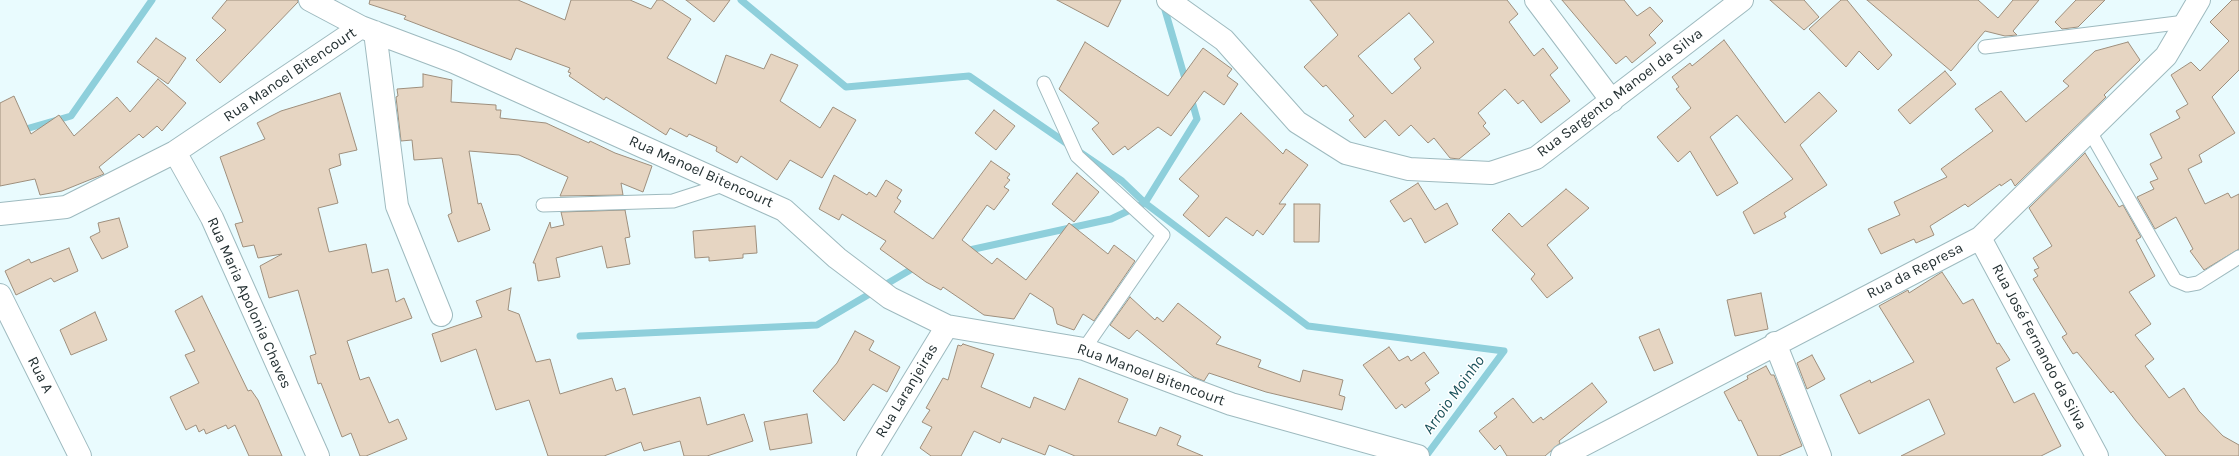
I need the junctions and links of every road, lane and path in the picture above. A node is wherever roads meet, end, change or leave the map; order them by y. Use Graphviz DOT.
graph roads {
  1 [pos="310,0"];
  2 [pos="1168,0"];
  3 [pos="1536,0"];
  4 [pos="1742,0"];
  5 [pos="2199,0"];
  6 [pos="2185,22"];
  7 [pos="368,29"];
  8 [pos="1985,48"];
  9 [pos="1044,83"];
  10 [pos="1612,101"];
  11 [pos="2090,130"];
  12 [pos="175,152"];
  13 [pos="726,184"];
  14 [pos="543,205"];
  15 [pos="0,214"];
  16 [pos="1980,238"];
  17 [pos="2239,257"];
  18 [pos="0,295"];
  19 [pos="441,315"];
  20 [pos="947,326"];
  21 [pos="1775,343"];
  22 [pos="1084,349"];
  23 [pos="80,456"];
  24 [pos="318,456"];
  25 [pos="868,456"];
  26 [pos="1418,456"];
  27 [pos="1562,456"];
  28 [pos="1820,456"];
  29 [pos="2097,456"];
  1 -- 7 [label="street"];
  2 -- 10 [label="street, Rua Sargento Manoel da Silva"];
  3 -- 10 [label="street"];
  4 -- 10 [label="street, Rua Sargento Manoel da Silva"];
  5 -- 6 [label="street, Rua da Represa"];
  6 -- 8 [label="lane"];
  6 -- 11 [label="street, Rua da Represa"];
  7 -- 12 [label="street, Rua Manoel Bitencourt"];
  7 -- 13 [label="street, Rua Manoel Bitencourt"];
  7 -- 19 [label="street"];
  9 -- 22 [label="lane"];
  11 -- 16 [label="street, Rua da Represa"];
  11 -- 17 [label="lane"];
  12 -- 15 [label="street, Rua Manoel Bitencourt"];
  12 -- 24 [label="street, Rua Maria Apolonia Chaves"];
  13 -- 14 [label="lane"];
  13 -- 20 [label="street, Rua Manoel Bitencourt"];
  16 -- 21 [label="street, Rua da Represa"];
  16 -- 29 [label="street, Rua José Fernando da Silva"];
  18 -- 23 [label="street, Rua A"];
  20 -- 22 [label="street, Rua Manoel Bitencourt"];
  20 -- 25 [label="street, Rua Laranjeiras"];
  21 -- 27 [label="street, Rua da Represa"];
  21 -- 28 [label="street"];
  22 -- 26 [label="street, Rua Manoel Bitencourt"];
}
